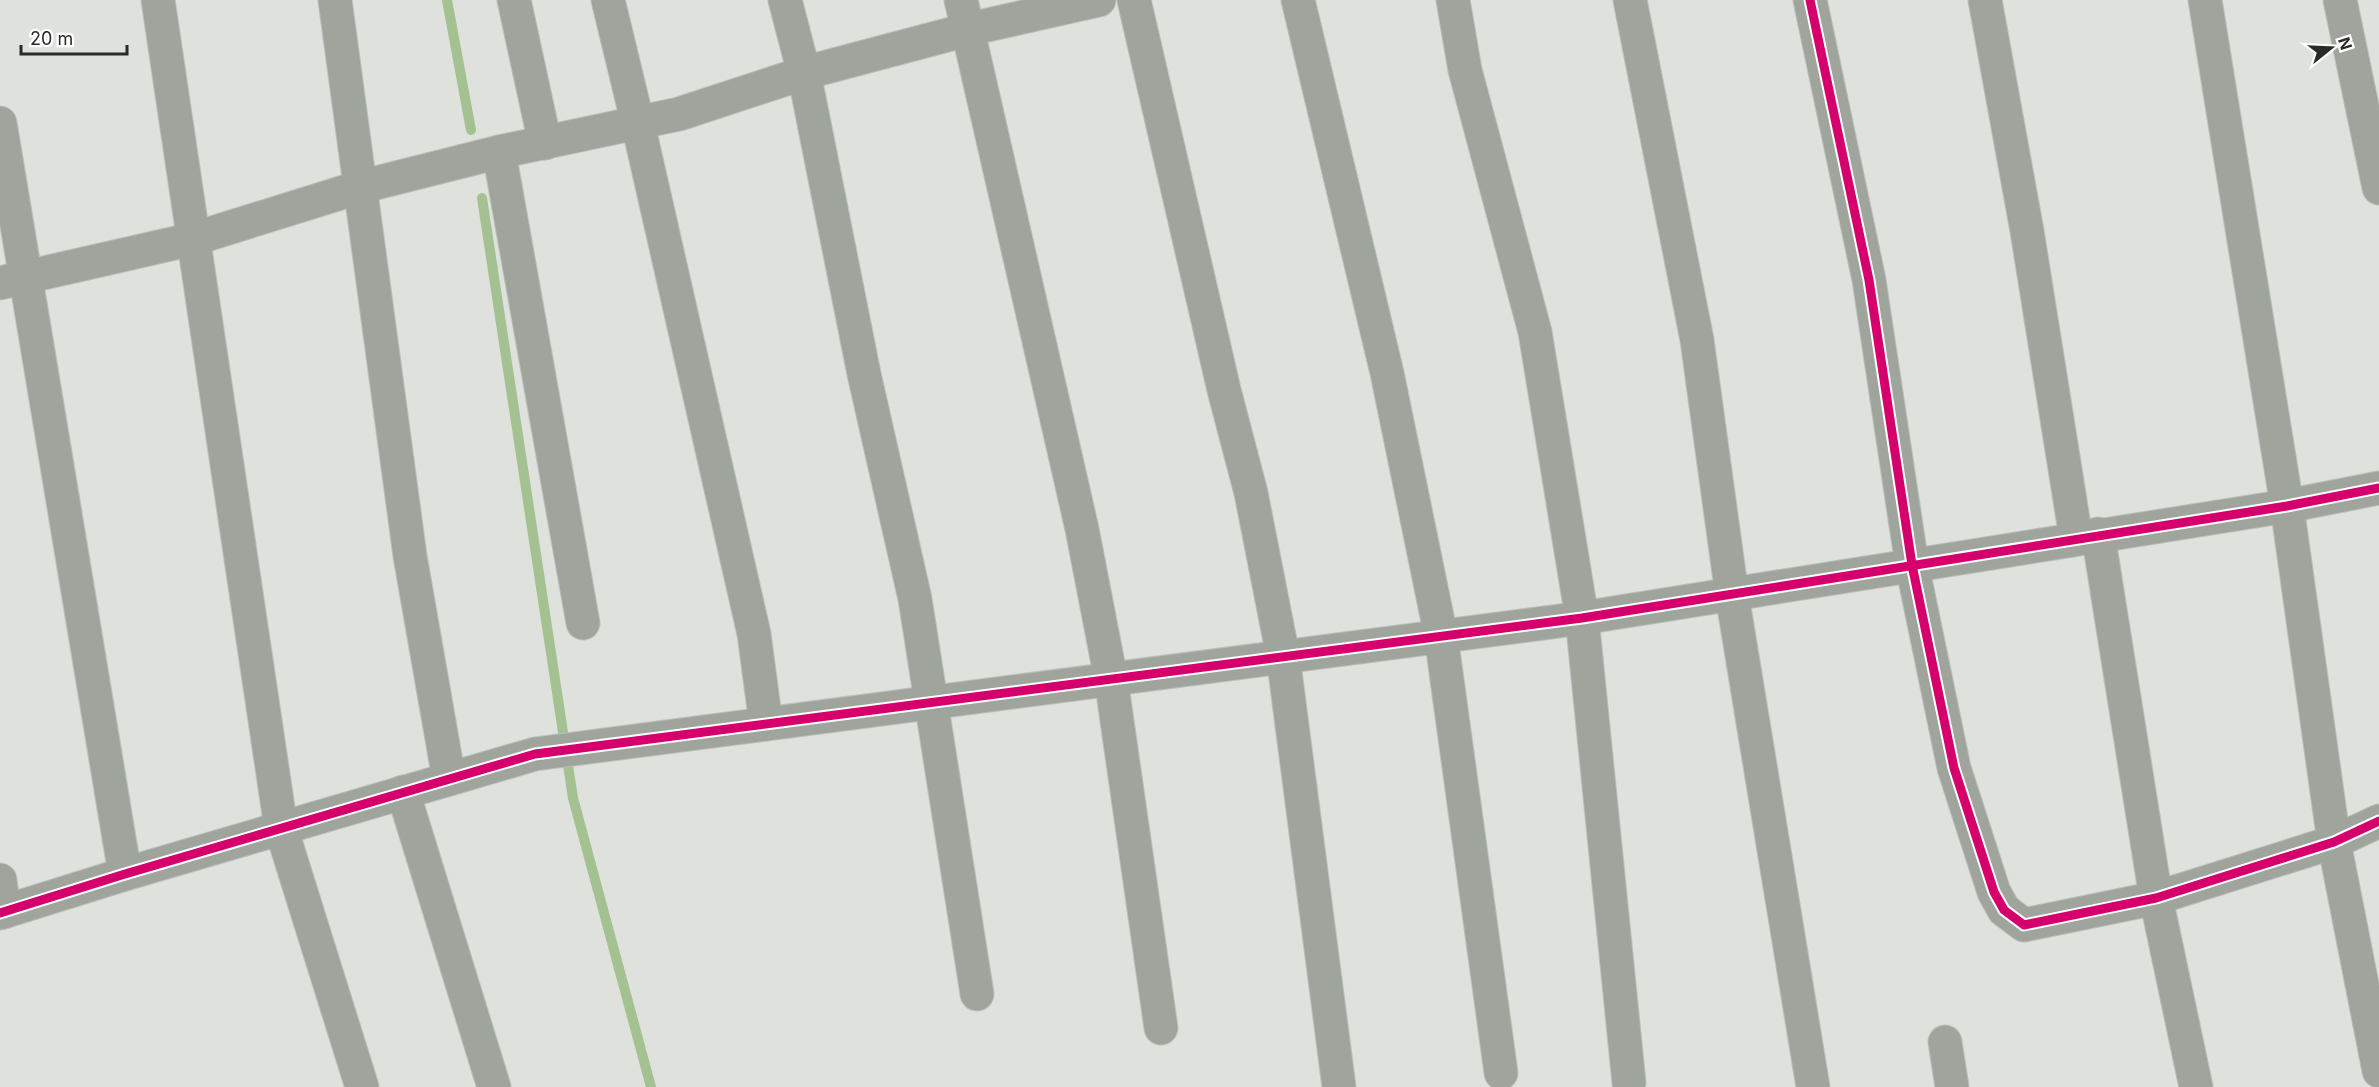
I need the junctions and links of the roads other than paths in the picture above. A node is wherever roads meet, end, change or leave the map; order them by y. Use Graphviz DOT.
graph roads {
  1 [pos="158,0"];
  2 [pos="335,0"];
  3 [pos="514,0"];
  4 [pos="608,0"];
  5 [pos="785,0"];
  6 [pos="1099,0"];
  7 [pos="1134,0"];
  8 [pos="1298,0"];
  9 [pos="1453,0"];
  10 [pos="1630,0"];
  11 [pos="1810,0"];
  12 [pos="1985,0"];
  13 [pos="2205,0"];
  14 [pos="2340,0"];
  15 [pos="965,15"];
  16 [pos="804,73"];
  17 [pos="2369,89"];
  18 [pos="0,123"];
  19 [pos="638,124"];
  20 [pos="545,143"];
  21 [pos="499,152"];
  22 [pos="360,187"];
  23 [pos="2379,189"];
  24 [pos="193,239"];
  25 [pos="13,280"];
  26 [pos="2379,489"];
  27 [pos="2287,506"];
  28 [pos="2087,536"];
  29 [pos="1912,565"];
  30 [pos="1732,595"];
  31 [pos="1582,618"];
  32 [pos="583,623"];
  33 [pos="1441,636"];
  34 [pos="1283,656"];
  35 [pos="1111,679"];
  36 [pos="932,702"];
  37 [pos="766,724"];
  38 [pos="449,779"];
  39 [pos="403,792"];
  40 [pos="2379,821"];
  41 [pos="281,828"];
  42 [pos="2334,842"];
  43 [pos="124,874"];
  44 [pos="2156,898"];
  45 [pos="1,902"];
  46 [pos="977,994"];
  47 [pos="1161,1028"];
  48 [pos="1945,1042"];
  49 [pos="2379,1071"];
  50 [pos="1501,1073"];
  51 [pos="1629,1083"];
  52 [pos="362,1087"];
  53 [pos="494,1087"];
  54 [pos="1339,1087"];
  55 [pos="1813,1087"];
  56 [pos="1952,1087"];
  57 [pos="2196,1087"];
  1 -- 24 [label="street"];
  2 -- 22 [label="street"];
  3 -- 20 [label="street"];
  4 -- 19 [label="street"];
  5 -- 16 [label="street"];
  6 -- 15 [label="street"];
  7 -- 34 [label="street"];
  8 -- 33 [label="street"];
  9 -- 31 [label="street"];
  10 -- 30 [label="street"];
  11 -- 29 [label="street"];
  12 -- 28 [label="street"];
  13 -- 27 [label="street"];
  14 -- 17 [label="street"];
  15 -- 16 [label="street"];
  15 -- 35 [label="street"];
  16 -- 19 [label="street"];
  16 -- 36 [label="street"];
  17 -- 23 [label="street"];
  18 -- 25 [label="street"];
  19 -- 20 [label="street"];
  19 -- 37 [label="street"];
  20 -- 21 [label="street"];
  21 -- 22 [label="street"];
  21 -- 32 [label="street"];
  22 -- 24 [label="street"];
  22 -- 38 [label="street"];
  24 -- 25 [label="street"];
  24 -- 41 [label="street"];
  25 -- 43 [label="street"];
  26 -- 27 [label="street"];
  27 -- 28 [label="street"];
  27 -- 42 [label="street"];
  28 -- 29 [label="street"];
  28 -- 44 [label="street"];
  29 -- 30 [label="street"];
  29 -- 44 [label="street"];
  30 -- 31 [label="street"];
  30 -- 55 [label="street"];
  31 -- 33 [label="street"];
  31 -- 51 [label="street"];
  33 -- 34 [label="street"];
  33 -- 50 [label="street"];
  34 -- 35 [label="street"];
  34 -- 54 [label="street"];
  35 -- 36 [label="street"];
  35 -- 47 [label="street"];
  36 -- 37 [label="street"];
  36 -- 46 [label="street"];
  37 -- 38 [label="street"];
  38 -- 39 [label="street"];
  39 -- 41 [label="street"];
  39 -- 53 [label="street"];
  40 -- 42 [label="street"];
  41 -- 43 [label="street"];
  41 -- 52 [label="street"];
  42 -- 44 [label="street"];
  42 -- 49 [label="street"];
  43 -- 45 [label="street"];
  44 -- 57 [label="street"];
  48 -- 56 [label="street"];
}
